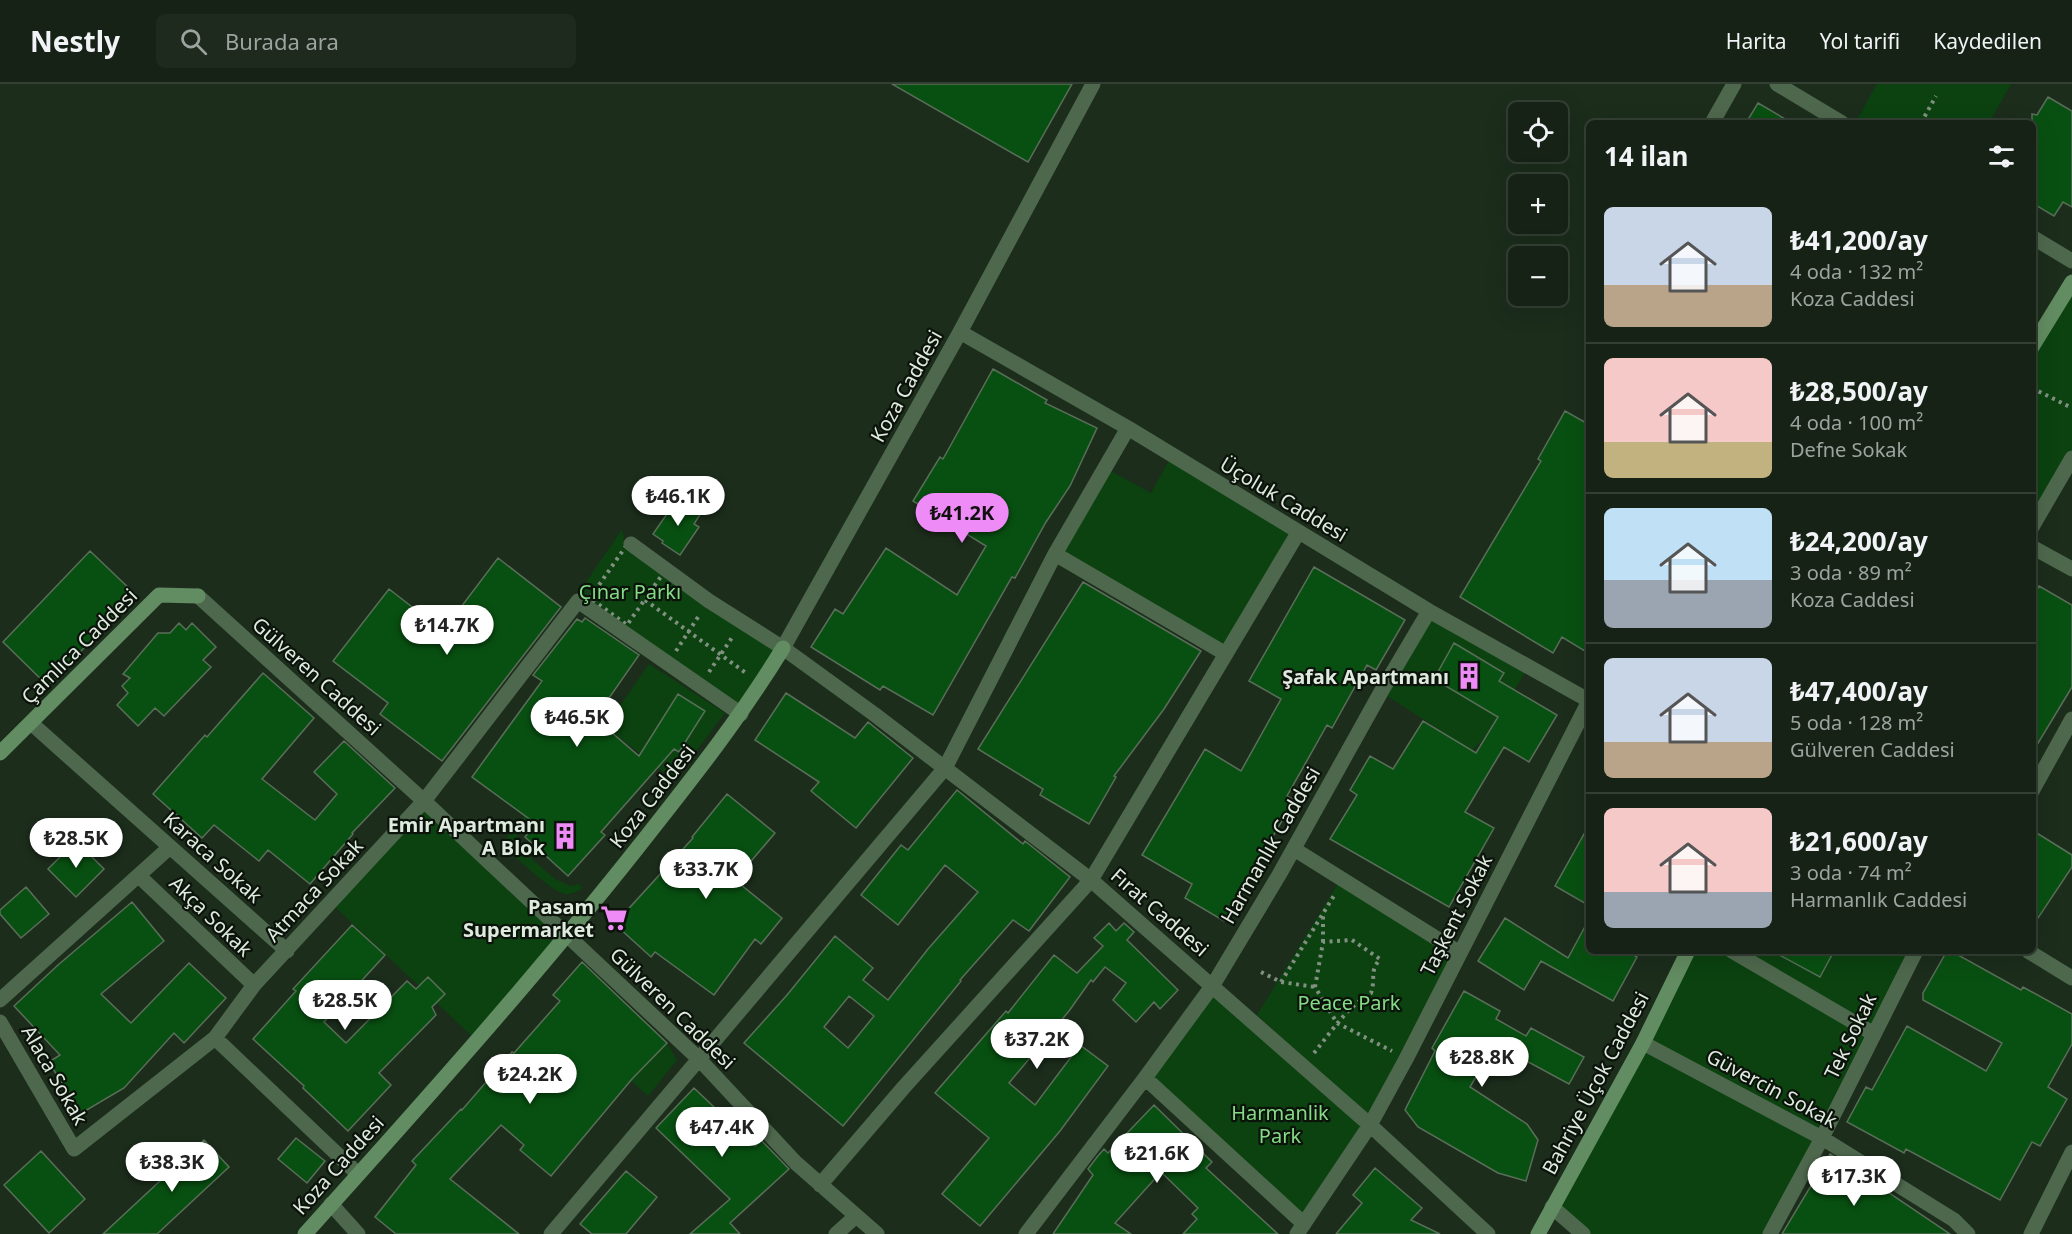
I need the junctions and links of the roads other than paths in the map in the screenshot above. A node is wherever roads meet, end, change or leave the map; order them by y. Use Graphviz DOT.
graph roads {
  1 [pos="1093,84"];
  2 [pos="1734,84"];
  3 [pos="1777,84"];
  4 [pos="1714,120"];
  5 [pos="1837,120"];
  6 [pos="2036,239"];
  7 [pos="2072,261"];
  8 [pos="2072,282"];
  9 [pos="960,332"];
  10 [pos="2036,340"];
  11 [pos="1128,428"];
  12 [pos="2072,458"];
  13 [pos="2036,520"];
  14 [pos="1298,533"];
  15 [pos="631,544"];
  16 [pos="2036,549"];
  17 [pos="1055,554"];
  18 [pos="2072,569"];
  19 [pos="198,596"];
  20 [pos="1429,611"];
  21 [pos="783,648"];
  22 [pos="1226,654"];
  23 [pos="1586,700"];
  24 [pos="1586,705"];
  25 [pos="741,714"];
  26 [pos="2072,719"];
  27 [pos="31,723"];
  28 [pos="0,753"];
  29 [pos="945,768"];
  30 [pos="2036,784"];
  31 [pos="424,801"];
  32 [pos="170,847"];
  33 [pos="1294,849"];
  34 [pos="139,876"];
  35 [pos="1091,880"];
  36 [pos="567,937"];
  37 [pos="286,951"];
  38 [pos="1460,953"];
  39 [pos="1687,954"];
  40 [pos="1737,954"];
  41 [pos="1914,954"];
  42 [pos="2033,954"];
  43 [pos="2072,978"];
  44 [pos="254,985"];
  45 [pos="1213,985"];
  46 [pos="0,1000"];
  47 [pos="0,1022"];
  48 [pos="1874,1034"];
  49 [pos="214,1038"];
  50 [pos="1643,1043"];
  51 [pos="699,1059"];
  52 [pos="1145,1078"];
  53 [pos="1370,1125"];
  54 [pos="1822,1138"];
  55 [pos="74,1149"];
  56 [pos="2072,1152"];
  57 [pos="358,1174"];
  58 [pos="820,1185"];
  59 [pos="332,1204"];
  60 [pos="1552,1207"];
  61 [pos="856,1216"];
  62 [pos="1301,1229"];
  63 [pos="304,1234"];
  64 [pos="358,1234"];
  65 [pos="551,1234"];
  66 [pos="836,1234"];
  67 [pos="877,1234"];
  68 [pos="1026,1234"];
  69 [pos="1488,1234"];
  70 [pos="1538,1234"];
  71 [pos="1583,1234"];
  72 [pos="1770,1234"];
  73 [pos="1968,1234"];
  74 [pos="2031,1234"];
  1 -- 9 [label="street, Koza Caddesi"];
  2 -- 4 [label="street"];
  3 -- 5 [label="street"];
  6 -- 7 [label="street"];
  8 -- 10 [label="street"];
  9 -- 11 [label="street, Üçoluk Caddesi"];
  9 -- 21 [label="street, Koza Caddesi"];
  11 -- 14 [label="street, Üçoluk Caddesi"];
  11 -- 17 [label="street"];
  12 -- 13 [label="street"];
  14 -- 20 [label="street, Üçoluk Caddesi"];
  14 -- 22 [label="street"];
  15 -- 21 [label="street, Fırat Caddesi"];
  16 -- 18 [label="street"];
  17 -- 22 [label="street"];
  17 -- 29 [label="street"];
  19 -- 27 [label="street, Çamlıca Caddesi"];
  19 -- 31 [label="street, Gülveren Caddesi"];
  20 -- 23 [label="street, Üçoluk Caddesi"];
  20 -- 33 [label="street, Harmanlık Caddesi"];
  21 -- 25 [label="street, Koza Caddesi"];
  21 -- 29 [label="street, Fırat Caddesi"];
  22 -- 35 [label="street"];
  24 -- 38 [label="street, Taşkent Sokak"];
  25 -- 31 [label="street, Atmaca Sokak"];
  25 -- 36 [label="street, Koza Caddesi"];
  26 -- 30 [label="street"];
  27 -- 28 [label="street, Çamlıca Caddesi"];
  27 -- 32 [label="street, Karaca Sokak"];
  29 -- 35 [label="street, Fırat Caddesi"];
  29 -- 51 [label="street"];
  31 -- 36 [label="street, Gülveren Caddesi"];
  31 -- 37 [label="street, Atmaca Sokak"];
  32 -- 34 [label="street"];
  32 -- 37 [label="street, Karaca Sokak"];
  33 -- 38 [label="street"];
  33 -- 45 [label="street, Harmanlık Caddesi"];
  34 -- 44 [label="street, Akça Sokak"];
  34 -- 46 [label="street"];
  35 -- 45 [label="street, Fırat Caddesi"];
  35 -- 58 [label="street"];
  36 -- 51 [label="street, Gülveren Caddesi"];
  36 -- 57 [label="street, Koza Caddesi"];
  37 -- 44 [label="street, Atmaca Sokak"];
  38 -- 53 [label="street, Taşkent Sokak"];
  39 -- 50 [label="street, Bahriye Üçok Caddesi"];
  40 -- 48 [label="street"];
  41 -- 48 [label="street, Tek Sokak"];
  42 -- 43 [label="street"];
  44 -- 49 [label="street, Atmaca Sokak"];
  45 -- 52 [label="street, Harmanlık Caddesi"];
  45 -- 53 [label="street, Fırat Caddesi"];
  47 -- 55 [label="street, Alaca Sokak"];
  48 -- 54 [label="street, Tek Sokak"];
  49 -- 55 [label="street, Atmaca Sokak"];
  49 -- 57 [label="street"];
  50 -- 54 [label="street, Güvercin Sokak"];
  50 -- 60 [label="street, Bahriye Üçok Caddesi"];
  51 -- 58 [label="street, Gülveren Caddesi"];
  51 -- 65 [label="street"];
  52 -- 62 [label="street"];
  52 -- 68 [label="street, Harmanlık Caddesi"];
  53 -- 62 [label="street, Taşkent Sokak"];
  53 -- 69 [label="street, Fırat Caddesi"];
  54 -- 72 [label="street, Tek Sokak"];
  54 -- 73 [label="street, Güvercin Sokak"];
  56 -- 74 [label="street"];
  57 -- 59 [label="street, Koza Caddesi"];
  58 -- 61 [label="street, Gülveren Caddesi"];
  59 -- 63 [label="street, Koza Caddesi"];
  59 -- 64 [label="street"];
  60 -- 70 [label="street, Bahriye Üçok Caddesi"];
  60 -- 71 [label="street"];
  61 -- 66 [label="street"];
  61 -- 67 [label="street, Gülveren Caddesi"];
}
